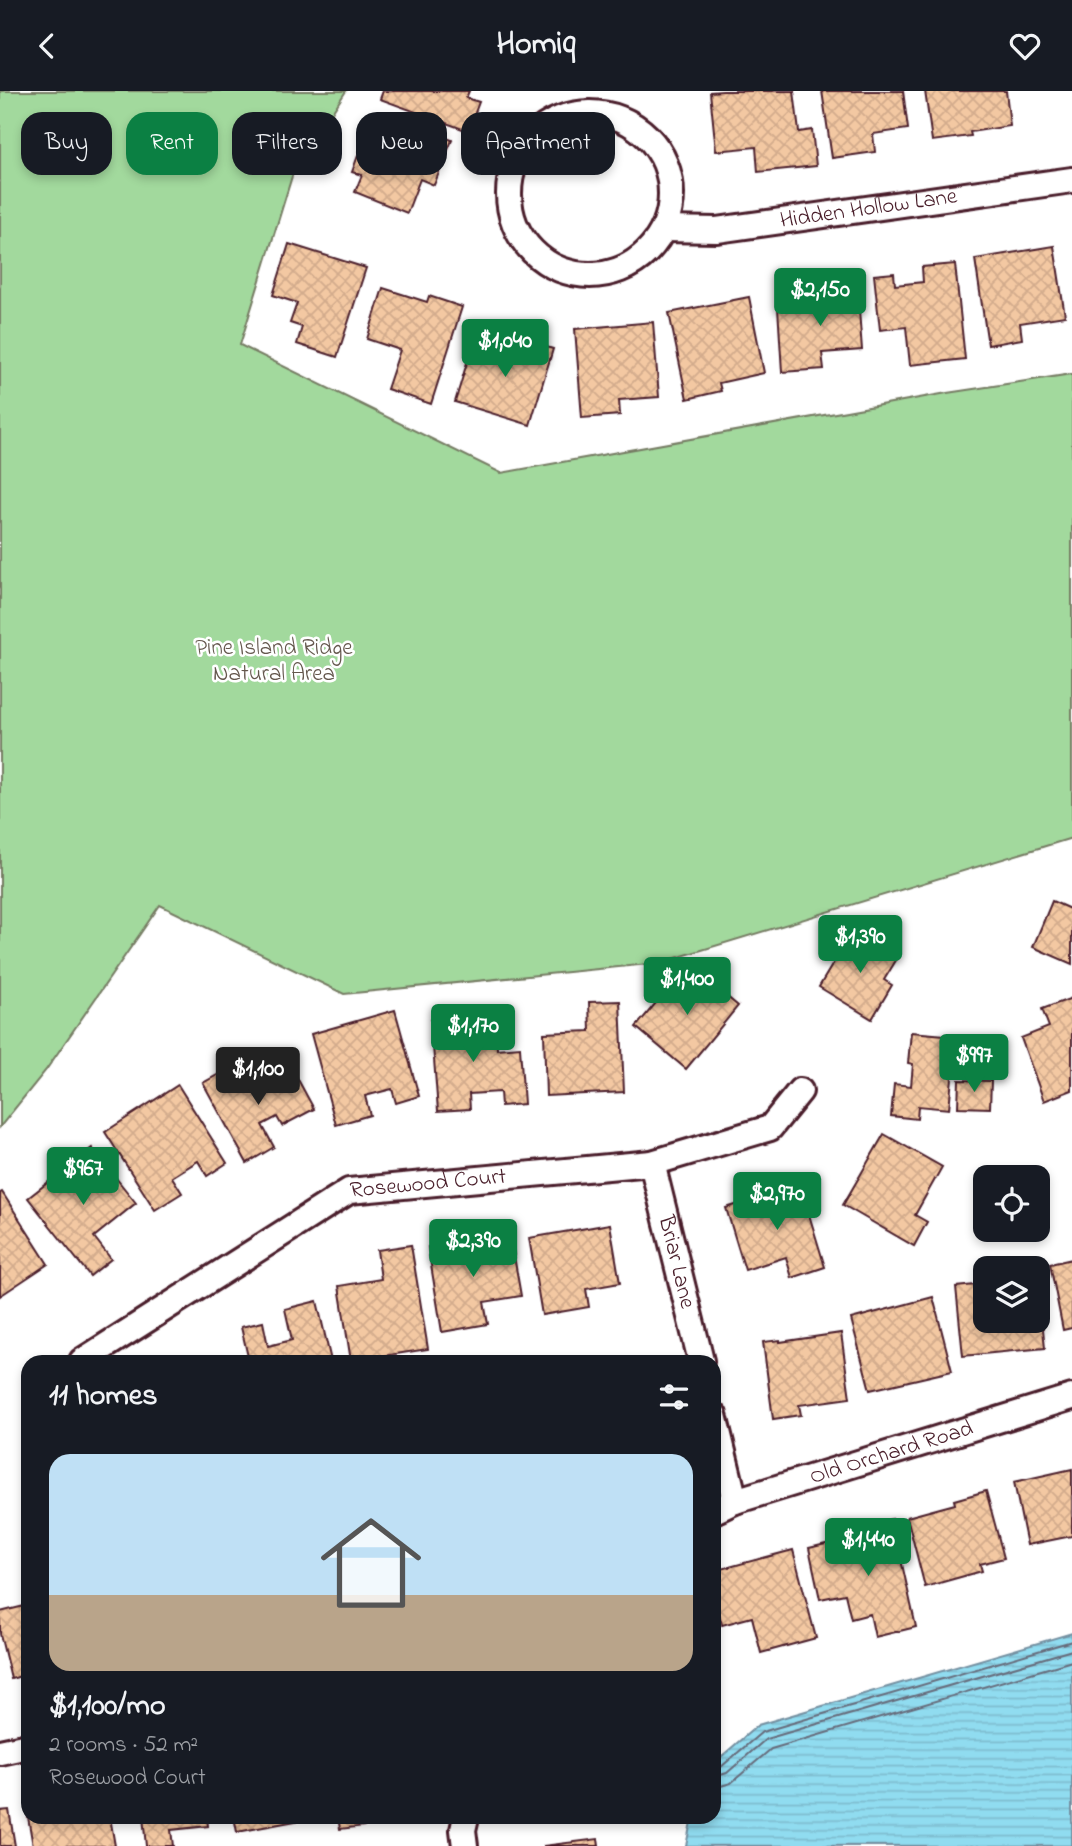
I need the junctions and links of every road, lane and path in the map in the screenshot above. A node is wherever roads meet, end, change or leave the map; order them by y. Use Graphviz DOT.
graph roads {
  1 [pos="1072,180"];
  2 [pos="664,229"];
  3 [pos="800,1091"];
  4 [pos="652,1163"];
  5 [pos="91,1355"];
  6 [pos="700,1355"];
  7 [pos="1072,1397"];
  8 [pos="721,1479"];
  9 [pos="724,1506"];
  10 [pos="21,1748"];
  11 [pos="0,1752"];
  12 [pos="465,1824"];
  13 [pos="465,1846"];
  1 -- 2 [label="street, Hidden Hollow Lane"];
  2 -- 2 [label="street"];
  3 -- 4 [label="street, Rosewood Court"];
  4 -- 5 [label="street, Rosewood Court"];
  4 -- 6 [label="street, Briar Lane"];
  7 -- 9 [label="street, Old Orchard Road"];
  8 -- 9 [label="street"];
  10 -- 11 [label="street"];
  12 -- 13 [label="street"];
}
